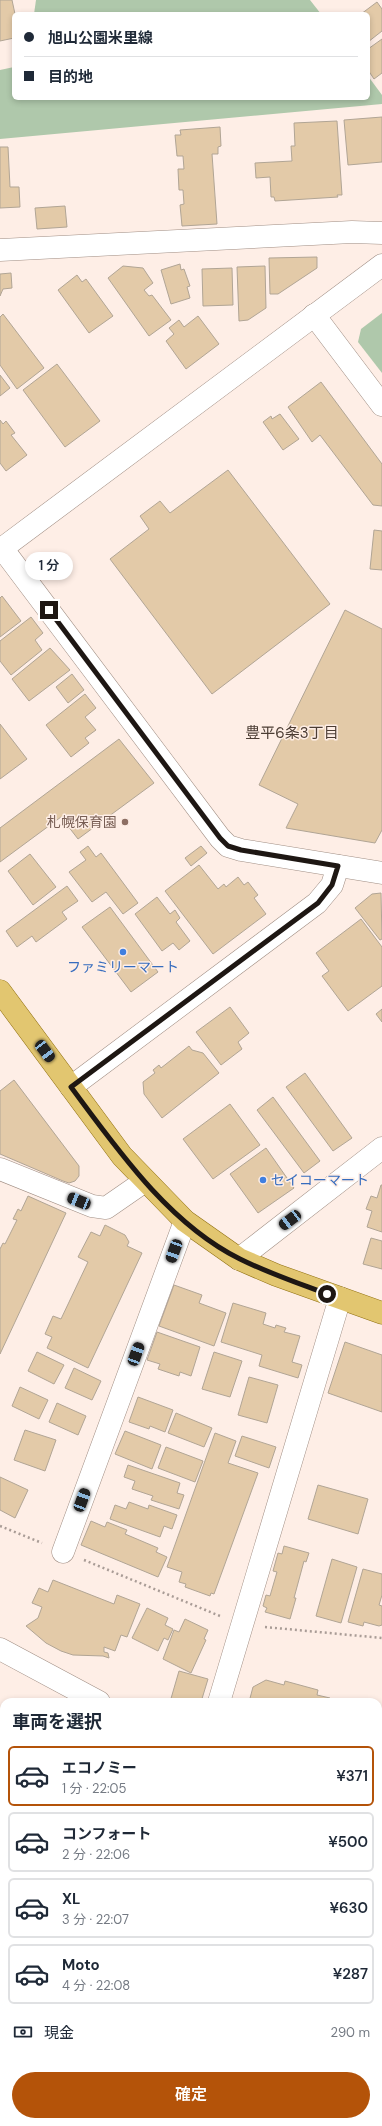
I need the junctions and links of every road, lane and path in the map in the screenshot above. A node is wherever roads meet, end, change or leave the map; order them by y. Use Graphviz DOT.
graph roads {
  1 [pos="382,233"];
  2 [pos="0,250"];
  3 [pos="382,265"];
  4 [pos="314,315"];
  5 [pos="382,405"];
  6 [pos="1,549"];
  7 [pos="338,866"];
  8 [pos="382,873"];
  9 [pos="0,991"];
  10 [pos="71,1087"];
  11 [pos="382,1148"];
  12 [pos="0,1169"];
  13 [pos="145,1182"];
  14 [pos="185,1221"];
  15 [pos="239,1259"];
  16 [pos="340,1298"];
  17 [pos="382,1313"];
  18 [pos="0,1526"];
  19 [pos="63,1552"];
  20 [pos="242,1625"];
  21 [pos="382,1638"];
  22 [pos="0,1650"];
  23 [pos="91,1698"];
  24 [pos="220,1698"];
  1 -- 2 [label="street"];
  3 -- 4 [label="street"];
  4 -- 5 [label="street"];
  4 -- 6 [label="street"];
  6 -- 7 [label="street"];
  7 -- 8 [label="street"];
  7 -- 10 [label="street"];
  9 -- 10 [label="main road"];
  10 -- 13 [label="main road"];
  11 -- 15 [label="street"];
  12 -- 13 [label="street"];
  13 -- 14 [label="main road"];
  14 -- 15 [label="main road"];
  14 -- 19 [label="street"];
  15 -- 16 [label="main road"];
  16 -- 17 [label="main road"];
  16 -- 20 [label="street"];
  18 -- 19 [label="path"];
  19 -- 20 [label="path"];
  20 -- 21 [label="path"];
  20 -- 24 [label="street"];
  22 -- 23 [label="street"];
}
